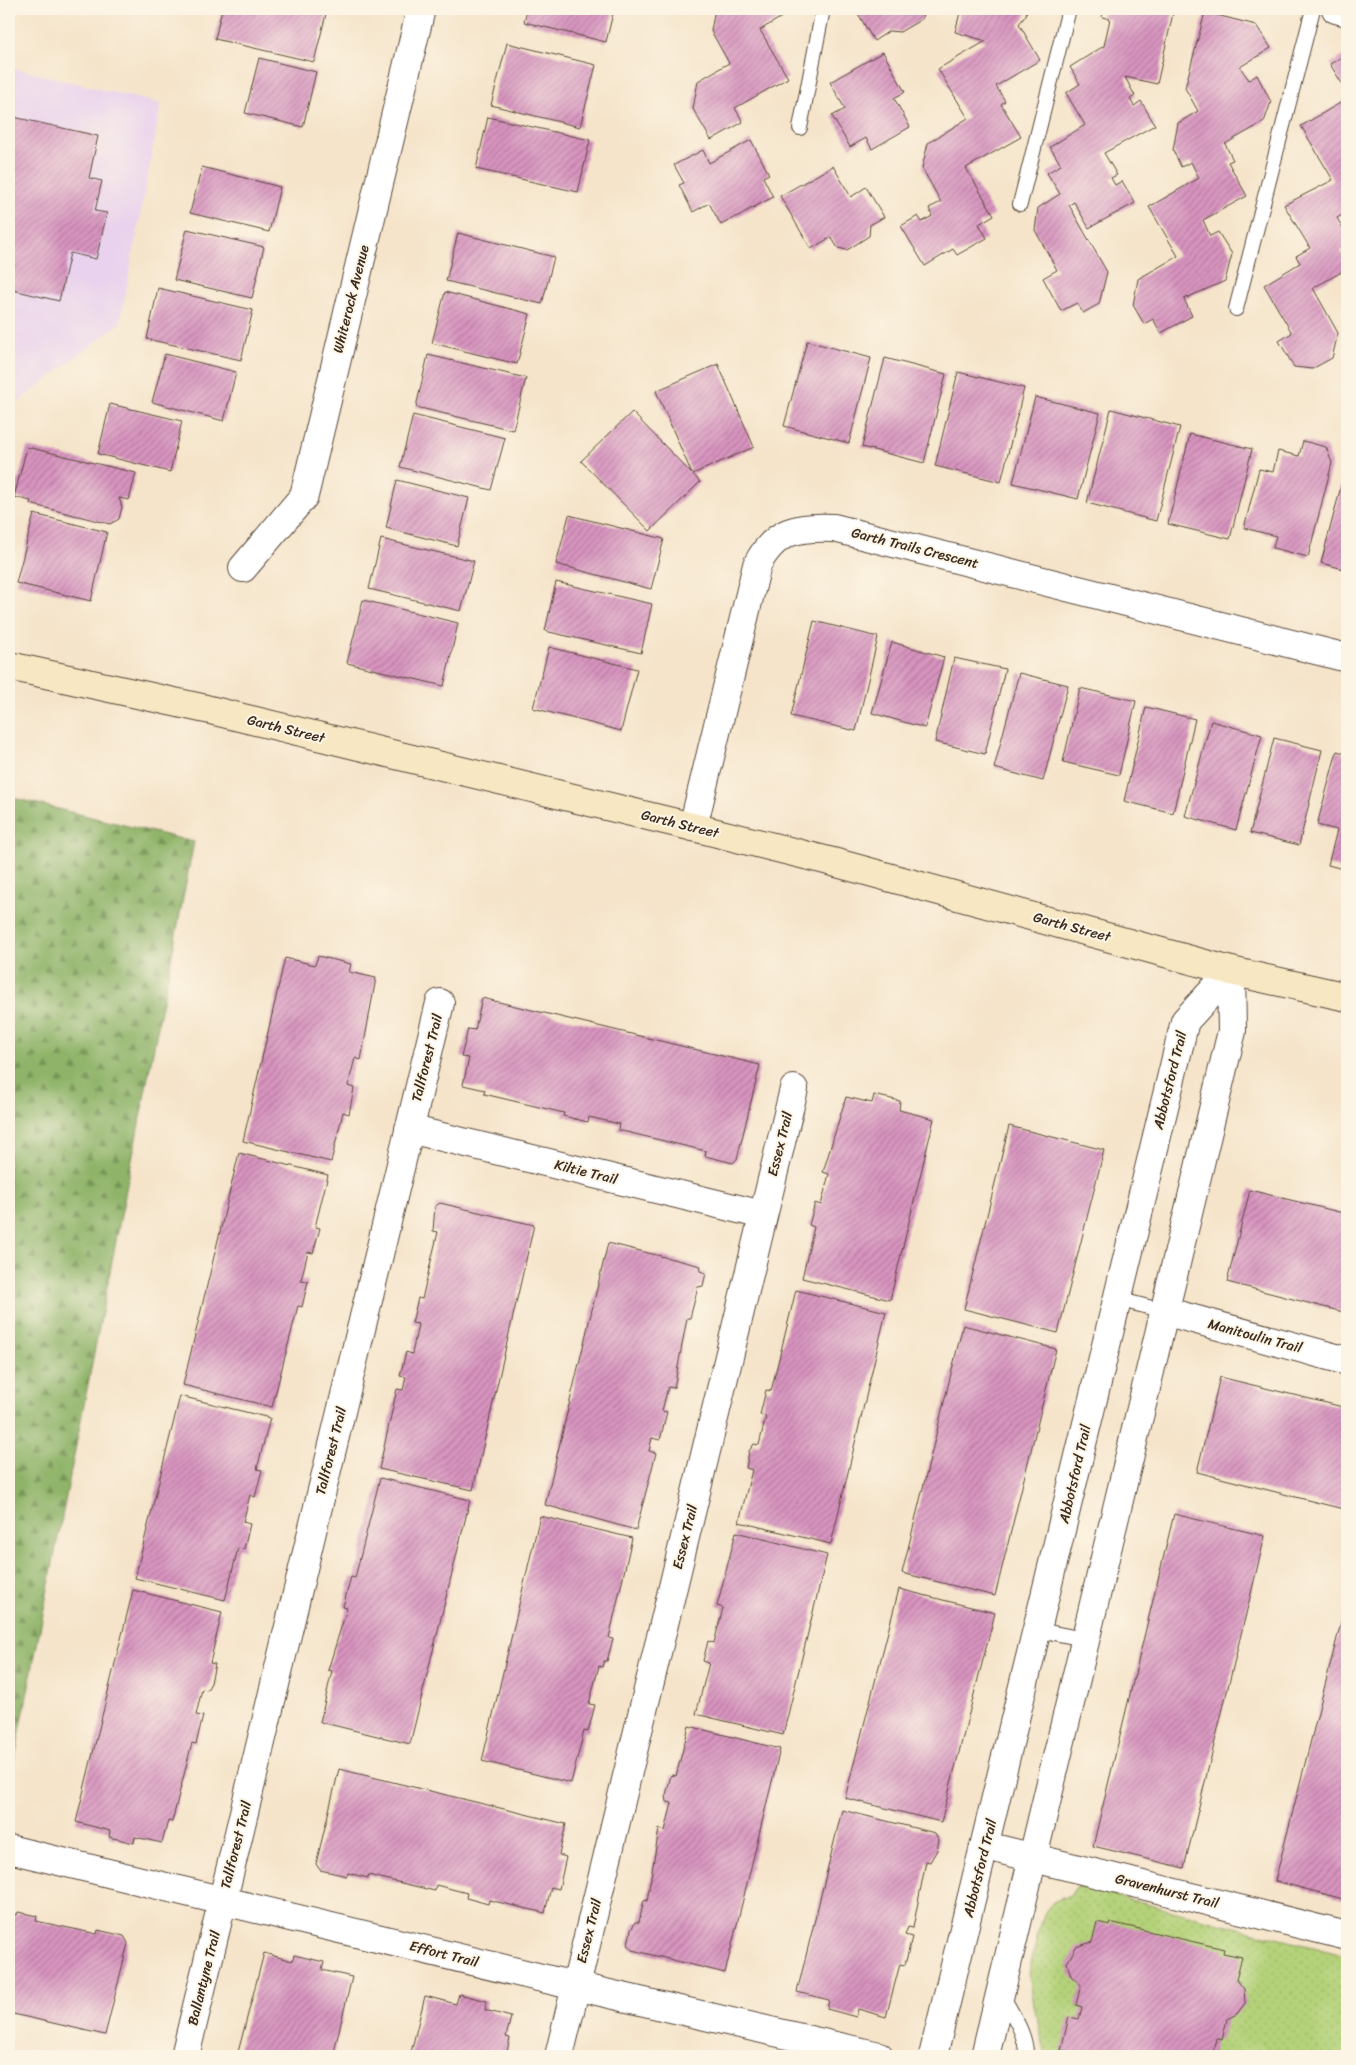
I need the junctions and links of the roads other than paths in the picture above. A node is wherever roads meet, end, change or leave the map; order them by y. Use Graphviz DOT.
graph roads {
  1 [pos="422,9"];
  2 [pos="823,9"];
  3 [pos="1069,9"];
  4 [pos="1313,9"];
  5 [pos="1336,9"];
  6 [pos="1347,12"];
  7 [pos="800,128"];
  8 [pos="1020,204"];
  9 [pos="1236,308"];
  10 [pos="242,568"];
  11 [pos="1347,658"];
  12 [pos="9,666"];
  13 [pos="692,827"];
  14 [pos="1231,970"];
  15 [pos="1347,997"];
  16 [pos="440,1003"];
  17 [pos="794,1088"];
  18 [pos="410,1129"];
  19 [pos="763,1215"];
  20 [pos="1117,1299"];
  21 [pos="1164,1311"];
  22 [pos="1347,1360"];
  23 [pos="1038,1630"];
  24 [pos="1084,1639"];
  25 [pos="986,1846"];
  26 [pos="9,1849"];
  27 [pos="1032,1857"];
  28 [pos="222,1900"];
  29 [pos="1347,1936"];
  30 [pos="576,1986"];
  31 [pos="1000,1992"];
  32 [pos="185,2056"];
  33 [pos="559,2056"];
  34 [pos="879,2056"];
  35 [pos="933,2056"];
  36 [pos="985,2056"];
  37 [pos="1026,2056"];
  1 -- 10 [label="street, Whiterock Avenue"];
  2 -- 7 [label="lane"];
  3 -- 8 [label="lane"];
  4 -- 9 [label="lane"];
  5 -- 6 [label="street"];
  11 -- 13 [label="street, Garth Trails Crescent"];
  12 -- 13 [label="street, Garth Street"];
  13 -- 14 [label="street, Garth Street"];
  14 -- 15 [label="street, Garth Street"];
  14 -- 20 [label="street, Abbotsford Trail"];
  14 -- 21 [label="street"];
  16 -- 18 [label="street, Tallforest Trail"];
  17 -- 19 [label="street, Essex Trail"];
  18 -- 19 [label="street, Kiltie Trail"];
  18 -- 28 [label="street, Tallforest Trail"];
  19 -- 30 [label="street, Essex Trail"];
  20 -- 21 [label="lane"];
  20 -- 23 [label="street, Abbotsford Trail"];
  21 -- 22 [label="street, Manitoulin Trail"];
  21 -- 24 [label="street"];
  23 -- 24 [label="lane"];
  23 -- 25 [label="street, Abbotsford Trail"];
  24 -- 27 [label="street"];
  25 -- 27 [label="street, Gravenhurst Trail"];
  25 -- 35 [label="street, Abbotsford Trail"];
  26 -- 28 [label="street, Effort Trail"];
  27 -- 29 [label="street, Gravenhurst Trail"];
  27 -- 31 [label="street"];
  28 -- 30 [label="street, Effort Trail"];
  28 -- 32 [label="street, Ballantyne Trail"];
  30 -- 33 [label="street, Essex Trail"];
  30 -- 34 [label="street, Effort Trail"];
  31 -- 36 [label="street"];
  31 -- 37 [label="lane"];
}
